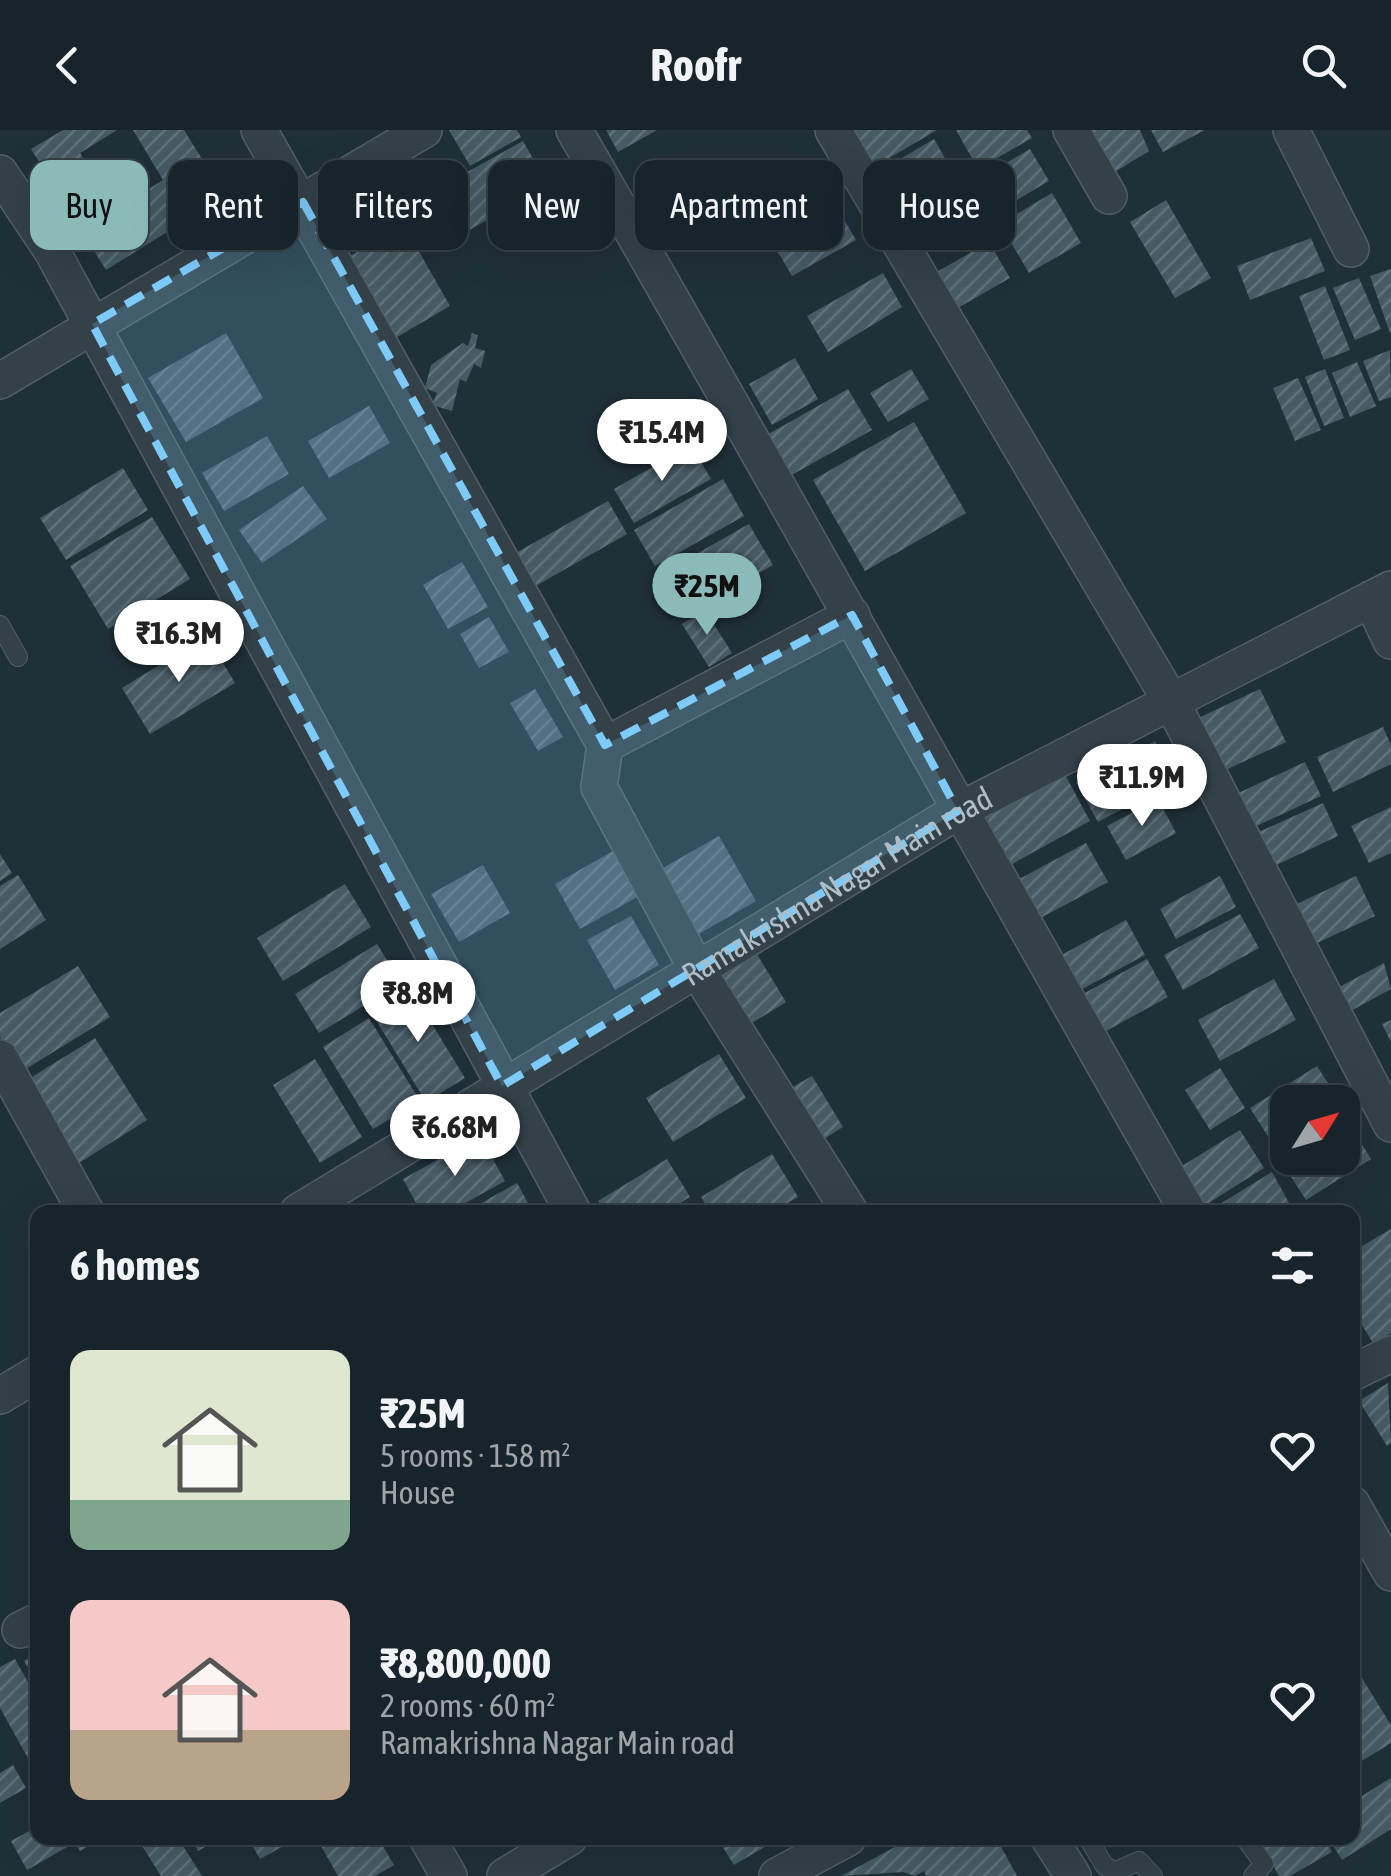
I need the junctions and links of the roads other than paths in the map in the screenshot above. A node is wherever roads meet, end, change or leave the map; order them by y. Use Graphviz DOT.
graph roads {
  1 [pos="259,130"];
  2 [pos="424,130"];
  3 [pos="574,130"];
  4 [pos="833,130"];
  5 [pos="1070,130"];
  6 [pos="1291,130"];
  7 [pos="0,173"];
  8 [pos="1109,196"];
  9 [pos="304,202"];
  10 [pos="1351,249"];
  11 [pos="92,324"];
  12 [pos="0,381"];
  13 [pos="1381,594"];
  14 [pos="852,614"];
  15 [pos="0,625"];
  16 [pos="1391,641"];
  17 [pos="18,657"];
  18 [pos="1172,703"];
  19 [pos="605,744"];
  20 [pos="958,811"];
  21 [pos="696,968"];
  22 [pos="0,1058"];
  23 [pos="502,1086"];
  24 [pos="1391,1124"];
  25 [pos="82,1205"];
  26 [pos="309,1205"];
  27 [pos="569,1205"];
  28 [pos="846,1205"];
  29 [pos="1184,1205"];
  30 [pos="1391,1354"];
  31 [pos="1360,1369"];
  32 [pos="30,1378"];
  33 [pos="0,1396"];
  34 [pos="1360,1518"];
  35 [pos="1391,1573"];
  36 [pos="430,1845"];
  37 [pos="557,1845"];
  38 [pos="835,1845"];
  39 [pos="1053,1845"];
  40 [pos="1092,1845"];
  41 [pos="1250,1845"];
  42 [pos="449,1876"];
  43 [pos="505,1876"];
  44 [pos="777,1876"];
  45 [pos="1073,1876"];
  46 [pos="1153,1876"];
  47 [pos="1252,1876"];
  1 -- 9 [label="street"];
  2 -- 9 [label="street"];
  3 -- 14 [label="street"];
  4 -- 18 [label="street"];
  5 -- 8 [label="street"];
  6 -- 10 [label="street"];
  7 -- 11 [label="street"];
  9 -- 11 [label="street"];
  9 -- 19 [label="street"];
  11 -- 12 [label="street"];
  11 -- 23 [label="street"];
  13 -- 16 [label="street"];
  13 -- 18 [label="street, Ramakrishna Nagar Main road"];
  14 -- 19 [label="street"];
  14 -- 20 [label="street"];
  15 -- 17 [label="lane"];
  18 -- 20 [label="street, Ramakrishna Nagar Main road"];
  18 -- 24 [label="street"];
  19 -- 21 [label="street"];
  20 -- 21 [label="street, Ramakrishna Nagar Main road"];
  20 -- 29 [label="street"];
  21 -- 23 [label="street, Ramakrishna Nagar Main road"];
  21 -- 28 [label="street"];
  22 -- 25 [label="street"];
  23 -- 26 [label="street, Ramakrishna Nagar Main road"];
  23 -- 27 [label="street"];
  30 -- 31 [label="street"];
  32 -- 33 [label="street"];
  34 -- 35 [label="street"];
  36 -- 42 [label="street"];
  37 -- 43 [label="street"];
  38 -- 44 [label="street"];
  39 -- 45 [label="street"];
  40 -- 46 [label="lane"];
  41 -- 47 [label="lane"];
}
